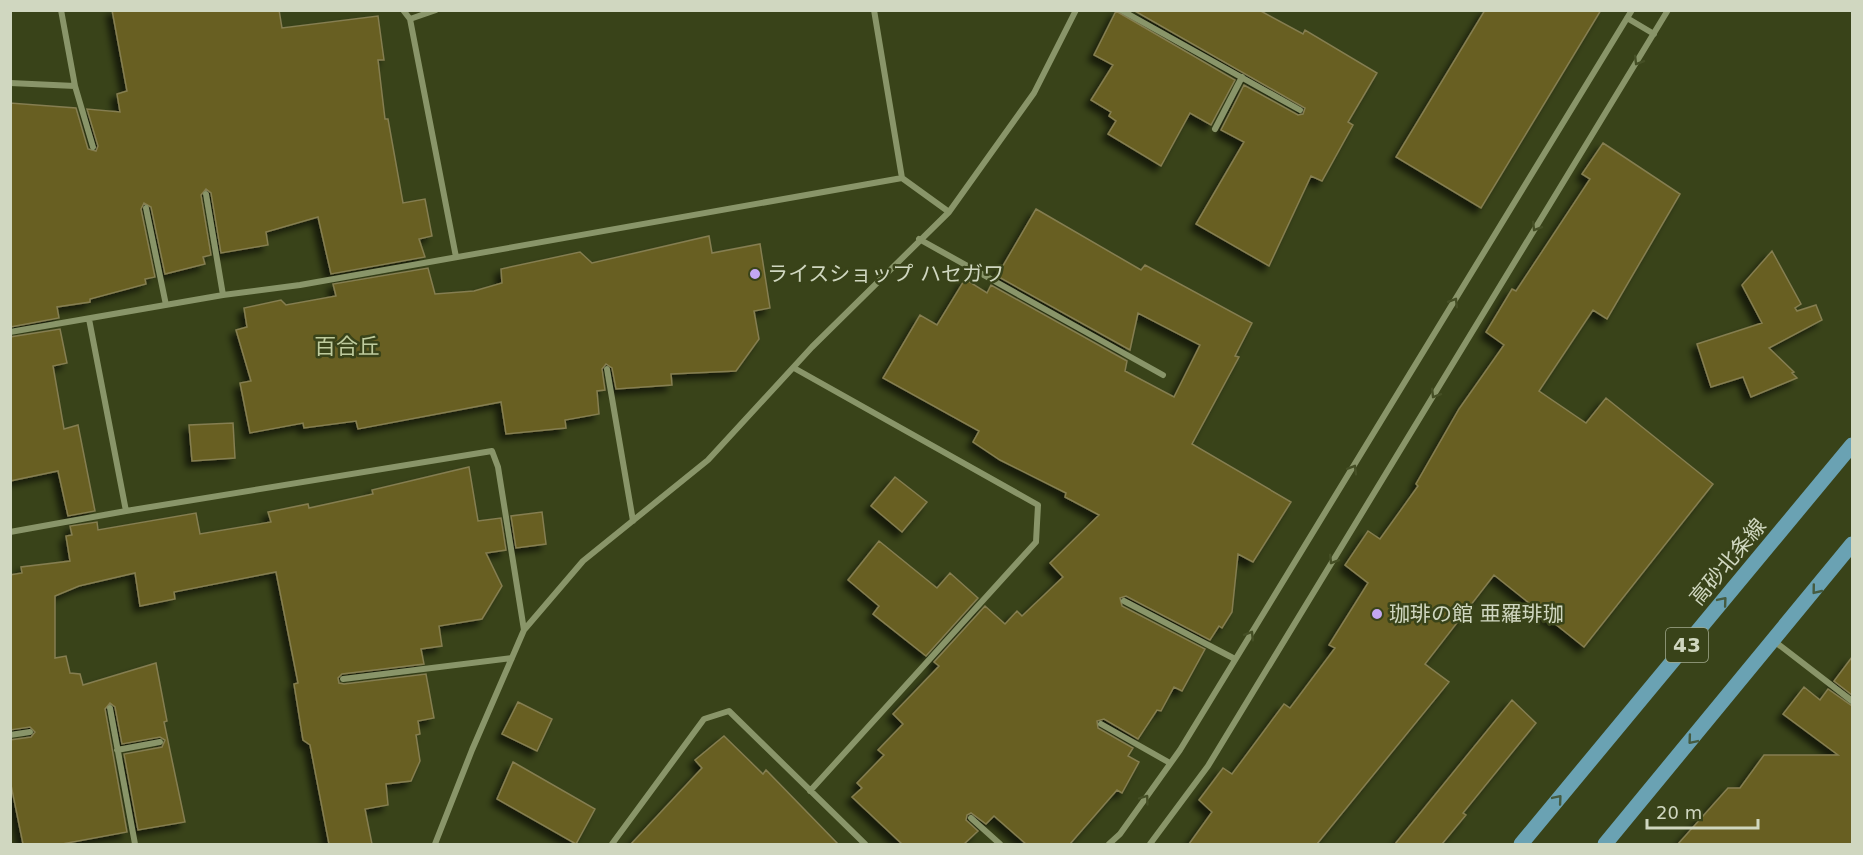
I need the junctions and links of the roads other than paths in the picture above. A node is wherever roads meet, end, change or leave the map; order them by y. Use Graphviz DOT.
graph roads {
  1 [pos="61,10"];
  2 [pos="402,10"];
  3 [pos="436,10"];
  4 [pos="874,10"];
  5 [pos="1076,10"];
  6 [pos="1121,10"];
  7 [pos="1632,10"];
  8 [pos="1668,10"];
  9 [pos="1627,18"];
  10 [pos="410,19"];
  11 [pos="1654,33"];
  12 [pos="1242,77"];
  13 [pos="10,83"];
  14 [pos="75,86"];
  15 [pos="1300,110"];
  16 [pos="1215,129"];
  17 [pos="93,147"];
  18 [pos="902,178"];
  19 [pos="206,194"];
  20 [pos="146,208"];
  21 [pos="949,212"];
  22 [pos="919,239"];
  23 [pos="456,257"];
  24 [pos="224,295"];
  25 [pos="166,305"];
  26 [pos="89,319"];
  27 [pos="10,332"];
  28 [pos="794,368"];
  29 [pos="607,369"];
  30 [pos="1163,375"];
  31 [pos="1852,445"];
  32 [pos="126,511"];
  33 [pos="633,521"];
  34 [pos="10,532"];
  35 [pos="1852,544"];
  36 [pos="1124,601"];
  37 [pos="524,630"];
  38 [pos="1774,641"];
  39 [pos="512,658"];
  40 [pos="1235,659"];
  41 [pos="342,679"];
  42 [pos="1852,701"];
  43 [pos="110,708"];
  44 [pos="1101,724"];
  45 [pos="30,732"];
  46 [pos="10,735"];
  47 [pos="160,742"];
  48 [pos="117,750"];
  49 [pos="1170,763"];
  50 [pos="810,791"];
  51 [pos="971,818"];
  52 [pos="135,844"];
  53 [pos="435,844"];
  54 [pos="612,844"];
  55 [pos="865,844"];
  56 [pos="999,844"];
  57 [pos="1109,844"];
  58 [pos="1150,844"];
  59 [pos="1521,844"];
  60 [pos="1605,844"];
  1 -- 14 [label="street"];
  2 -- 10 [label="street"];
  3 -- 10 [label="street"];
  4 -- 18 [label="street"];
  5 -- 21 [label="street"];
  6 -- 12 [label="street"];
  7 -- 9 [label="street"];
  8 -- 11 [label="street"];
  9 -- 11 [label="street"];
  40 -- 9 [label="street, one-way"];
  10 -- 23 [label="street"];
  11 -- 58 [label="street, one-way"];
  12 -- 15 [label="street"];
  12 -- 16 [label="street"];
  13 -- 14 [label="street"];
  14 -- 17 [label="street"];
  18 -- 21 [label="street"];
  18 -- 23 [label="street"];
  19 -- 24 [label="street"];
  20 -- 25 [label="street"];
  21 -- 22 [label="street"];
  22 -- 28 [label="street"];
  22 -- 30 [label="street"];
  23 -- 24 [label="street"];
  24 -- 25 [label="street"];
  25 -- 26 [label="street"];
  26 -- 27 [label="street"];
  26 -- 32 [label="street"];
  28 -- 33 [label="street"];
  28 -- 50 [label="street"];
  29 -- 33 [label="street"];
  59 -- 31 [label="main road, 高砂北条線 / 43, one-way"];
  32 -- 34 [label="street"];
  32 -- 37 [label="street"];
  33 -- 37 [label="street"];
  35 -- 38 [label="main road, one-way"];
  36 -- 40 [label="street"];
  37 -- 39 [label="street"];
  38 -- 42 [label="street"];
  38 -- 60 [label="main road, one-way"];
  39 -- 41 [label="street"];
  39 -- 53 [label="street"];
  40 -- 49 [label="street"];
  43 -- 48 [label="street"];
  44 -- 49 [label="street"];
  45 -- 46 [label="street"];
  47 -- 48 [label="street"];
  48 -- 52 [label="street"];
  57 -- 49 [label="street, one-way"];
  50 -- 54 [label="street"];
  50 -- 55 [label="street"];
  51 -- 56 [label="street"];
}
